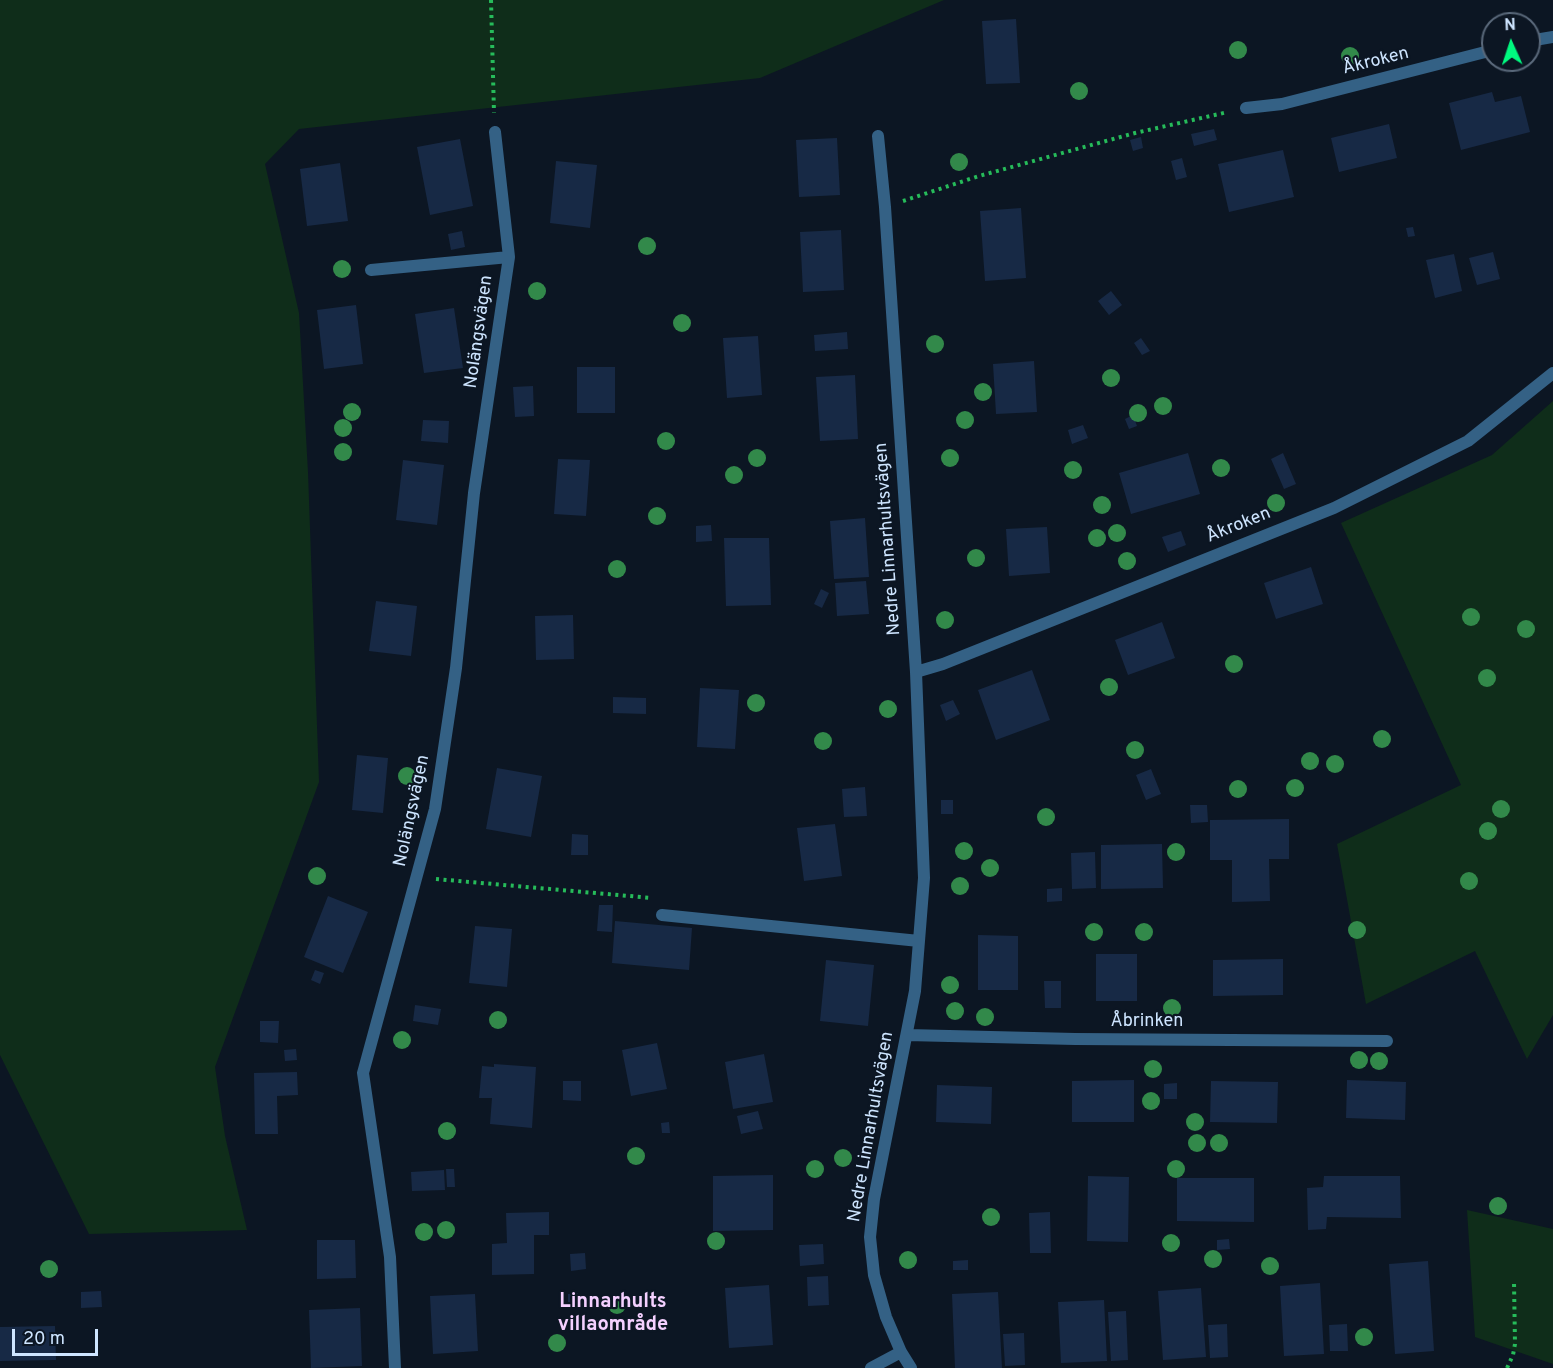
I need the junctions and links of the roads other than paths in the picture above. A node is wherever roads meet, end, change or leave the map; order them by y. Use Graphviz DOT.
graph roads {
  1 [pos="1481,53"];
  2 [pos="1246,108"];
  3 [pos="495,132"];
  4 [pos="878,136"];
  5 [pos="509,257"];
  6 [pos="371,270"];
  7 [pos="1553,372"];
  8 [pos="916,672"];
  9 [pos="662,915"];
  10 [pos="919,941"];
  11 [pos="907,1035"];
  12 [pos="1387,1041"];
  13 [pos="901,1352"];
  14 [pos="395,1368"];
  15 [pos="871,1368"];
  16 [pos="911,1368"];
  1 -- 2 [label="street, Åkroken"];
  3 -- 5 [label="street, Nolängsvägen"];
  4 -- 8 [label="street, Nedre Linnarhultsvägen"];
  5 -- 6 [label="street, Nolängsvägen"];
  5 -- 14 [label="street, Nolängsvägen"];
  7 -- 8 [label="street, Åkroken"];
  8 -- 10 [label="street, Nedre Linnarhultsvägen"];
  9 -- 10 [label="street"];
  10 -- 11 [label="street, Nedre Linnarhultsvägen"];
  11 -- 12 [label="street, Åbrinken"];
  11 -- 13 [label="street, Nedre Linnarhultsvägen"];
  13 -- 15 [label="street"];
  13 -- 16 [label="street, Nedre Linnarhultsvägen"];
}
